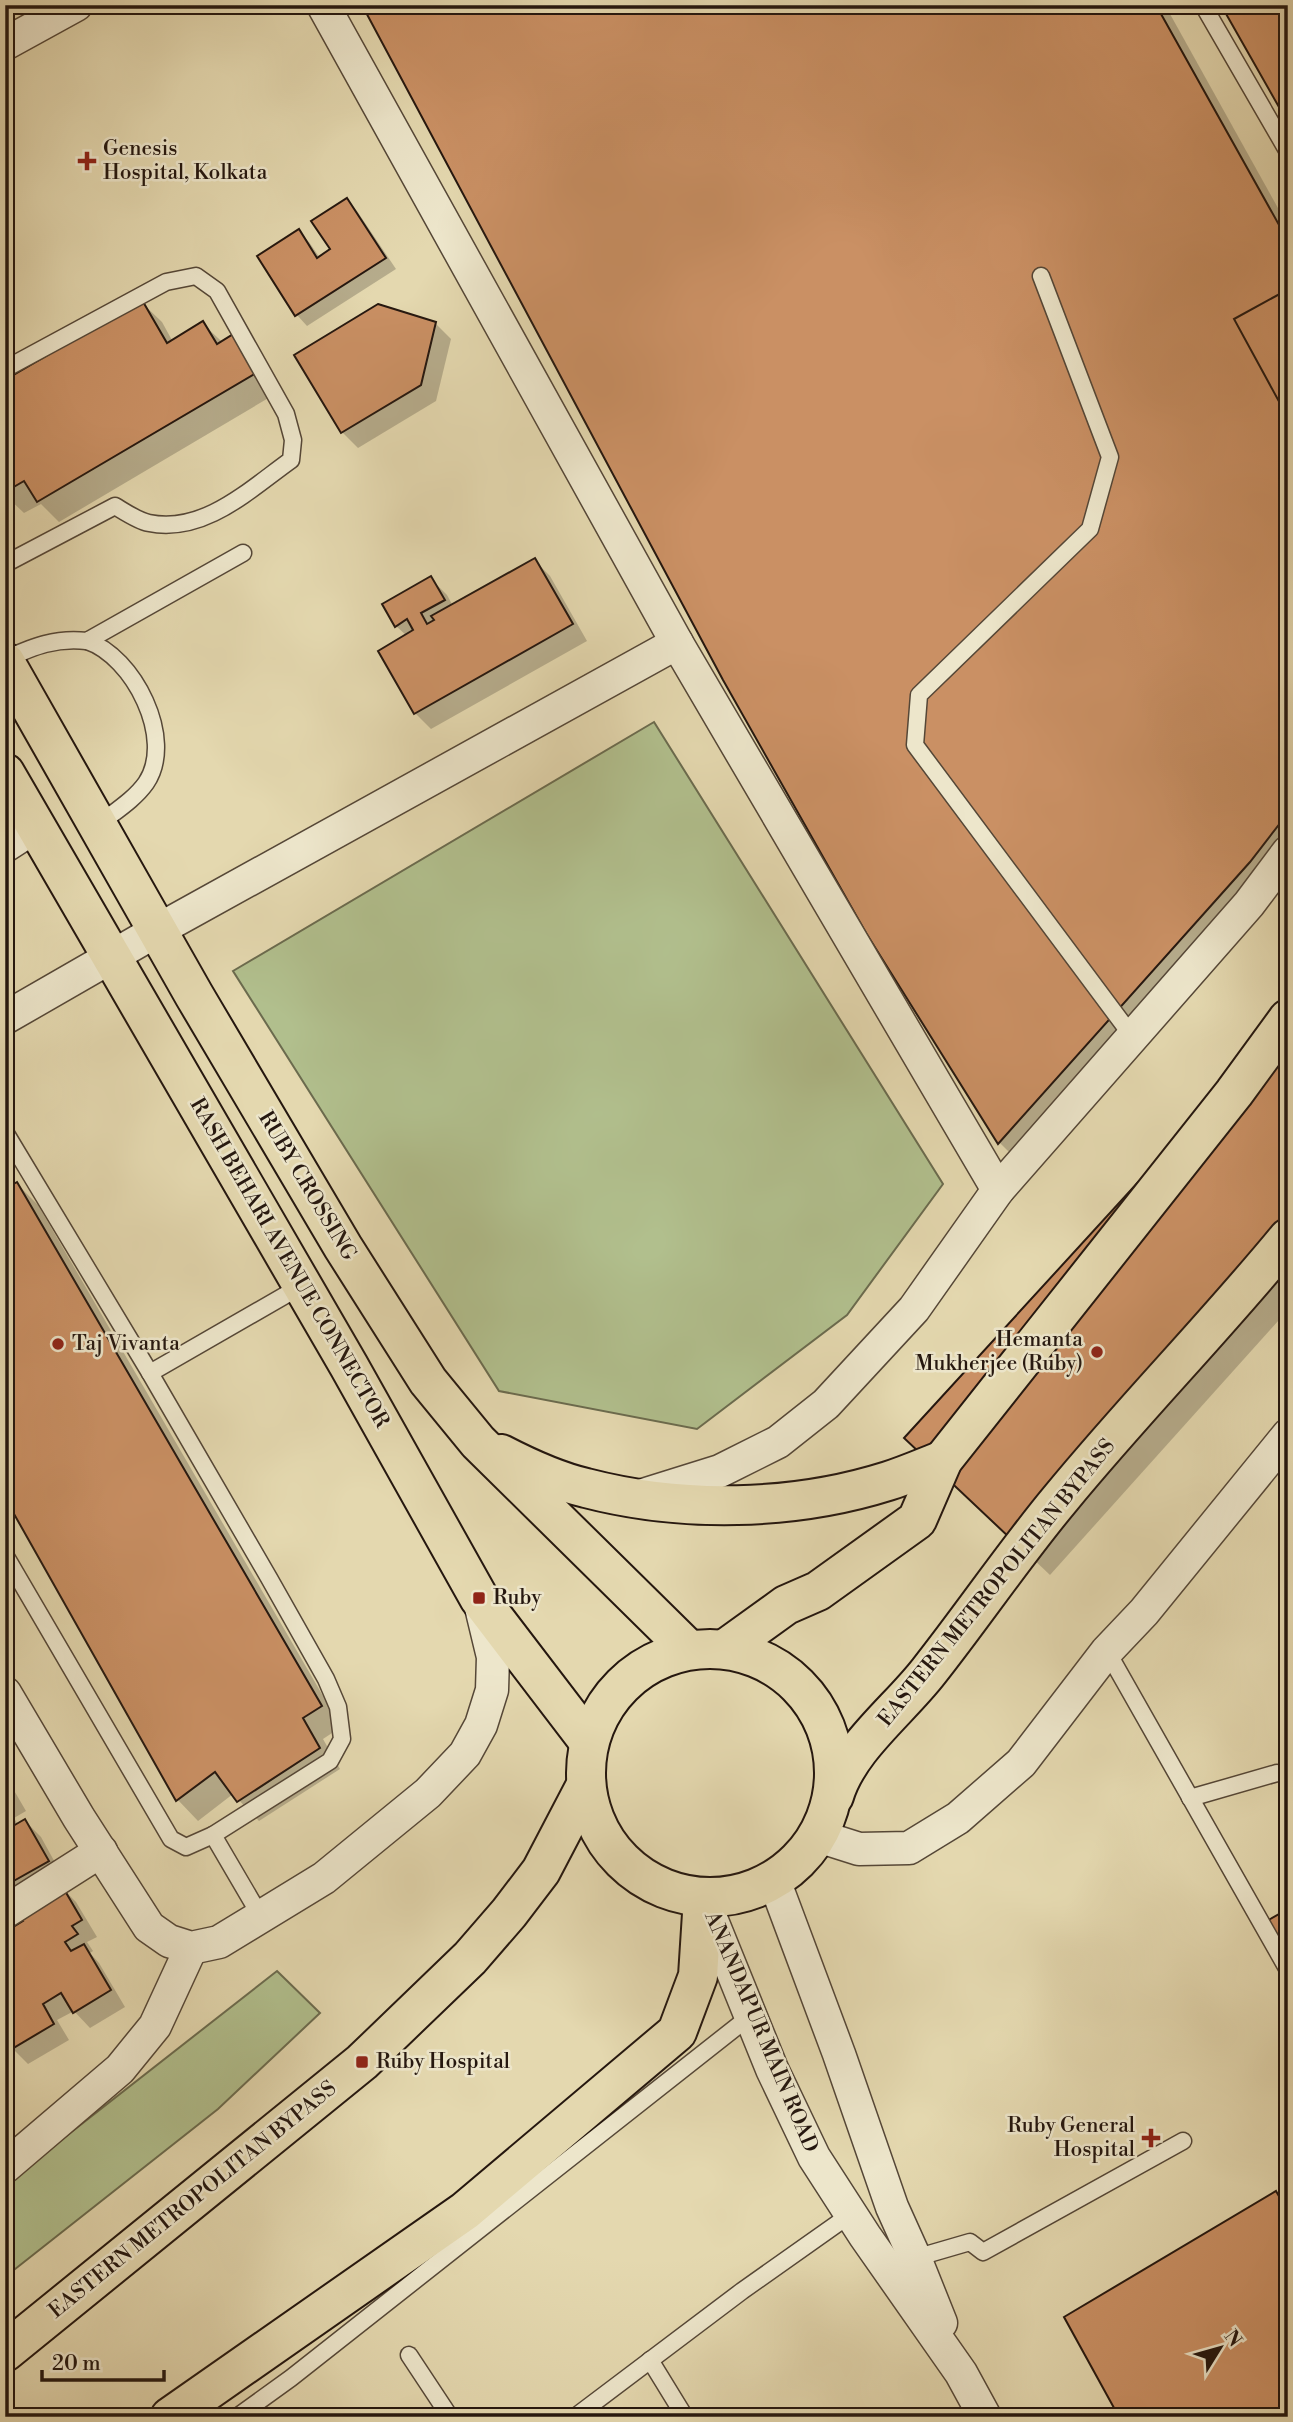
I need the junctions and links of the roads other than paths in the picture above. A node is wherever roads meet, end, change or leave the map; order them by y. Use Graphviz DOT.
graph roads {
  1 [pos="76,5"];
  2 [pos="323,5"];
  3 [pos="1203,5"];
  4 [pos="5,44"];
  5 [pos="1288,152"];
  6 [pos="1041,276"];
  7 [pos="5,369"];
  8 [pos="243,553"];
  9 [pos="5,564"];
  10 [pos="87,641"];
  11 [pos="677,643"];
  12 [pos="5,661"];
  13 [pos="5,773"];
  14 [pos="98,825"];
  15 [pos="21,836"];
  16 [pos="1288,852"];
  17 [pos="158,930"];
  18 [pos="112,955"];
  19 [pos="5,1018"];
  20 [pos="1288,1019"];
  21 [pos="1132,1036"];
  22 [pos="5,1132"];
  23 [pos="998,1190"];
  24 [pos="1288,1238"];
  25 [pos="303,1285"];
  26 [pos="150,1373"];
  27 [pos="1288,1435"];
  28 [pos="478,1443"];
  29 [pos="943,1460"];
  30 [pos="632,1499"];
  31 [pos="5,1555"];
  32 [pos="479,1598"];
  33 [pos="707,1650"];
  34 [pos="1107,1651"];
  35 [pos="5,1693"];
  36 [pos="589,1742"];
  37 [pos="1288,1775"];
  38 [pos="586,1785"];
  39 [pos="1190,1798"];
  40 [pos="824,1822"];
  41 [pos="213,1835"];
  42 [pos="101,1851"];
  43 [pos="774,1880"];
  44 [pos="703,1898"];
  45 [pos="5,1912"];
  46 [pos="261,1917"];
  47 [pos="191,1948"];
  48 [pos="1288,1969"];
  49 [pos="750,2017"];
  50 [pos="1183,2141"];
  51 [pos="5,2167"];
  52 [pos="851,2214"];
  53 [pos="915,2258"];
  54 [pos="5,2352"];
  55 [pos="409,2355"];
  56 [pos="650,2361"];
  57 [pos="961,2373"];
  58 [pos="170,2417"];
  59 [pos="236,2417"];
  60 [pos="450,2417"];
  61 [pos="575,2417"];
  62 [pos="685,2417"];
  63 [pos="985,2417"];
  1 -- 4 [label="street"];
  2 -- 11 [label="street"];
  3 -- 5 [label="lane"];
  6 -- 21 [label="lane"];
  7 -- 9 [label="lane"];
  8 -- 10 [label="lane"];
  10 -- 12 [label="lane"];
  10 -- 14 [label="lane"];
  11 -- 17 [label="street"];
  11 -- 23 [label="street"];
  12 -- 14 [label="main road, RUBY CROSSING"];
  13 -- 15 [label="main road, RASH BEHARI AVENUE CONNECTOR"];
  14 -- 17 [label="main road, RUBY CROSSING"];
  15 -- 18 [label="main road, RASH BEHARI AVENUE CONNECTOR"];
  16 -- 21 [label="street"];
  17 -- 18 [label="street"];
  17 -- 28 [label="main road, RUBY CROSSING"];
  18 -- 19 [label="street"];
  18 -- 25 [label="main road, RASH BEHARI AVENUE CONNECTOR"];
  20 -- 29 [label="main road"];
  21 -- 23 [label="street"];
  22 -- 26 [label="lane"];
  23 -- 30 [label="street"];
  24 -- 40 [label="main road, EASTERN METROPOLITAN BYPASS"];
  25 -- 26 [label="lane"];
  25 -- 32 [label="main road, RASH BEHARI AVENUE CONNECTOR"];
  26 -- 41 [label="lane"];
  27 -- 34 [label="street"];
  28 -- 30 [label="main road"];
  28 -- 33 [label="main road, RUBY CROSSING"];
  29 -- 30 [label="main road"];
  29 -- 33 [label="main road"];
  31 -- 41 [label="lane"];
  32 -- 36 [label="main road, RASH BEHARI AVENUE CONNECTOR"];
  32 -- 46 [label="street"];
  33 -- 36 [label="main road"];
  33 -- 40 [label="main road, RUBY CROSSING"];
  34 -- 39 [label="lane"];
  34 -- 40 [label="street"];
  35 -- 42 [label="street"];
  36 -- 38 [label="main road"];
  37 -- 39 [label="lane"];
  38 -- 44 [label="main road"];
  38 -- 54 [label="main road, EASTERN METROPOLITAN BYPASS"];
  39 -- 48 [label="lane"];
  40 -- 43 [label="main road"];
  41 -- 46 [label="lane"];
  42 -- 45 [label="street"];
  42 -- 47 [label="street"];
  43 -- 44 [label="main road"];
  43 -- 53 [label="street, ANANDAPUR MAIN ROAD"];
  44 -- 49 [label="street, ANANDAPUR MAIN ROAD"];
  44 -- 58 [label="main road"];
  46 -- 47 [label="street"];
  47 -- 51 [label="street"];
  49 -- 52 [label="street, ANANDAPUR MAIN ROAD"];
  49 -- 59 [label="lane"];
  50 -- 53 [label="lane"];
  52 -- 56 [label="lane"];
  52 -- 57 [label="street, ANANDAPUR MAIN ROAD"];
  53 -- 57 [label="street, ANANDAPUR MAIN ROAD"];
  55 -- 60 [label="lane"];
  56 -- 61 [label="lane"];
  56 -- 62 [label="lane"];
  57 -- 63 [label="street, ANANDAPUR MAIN ROAD"];
}
